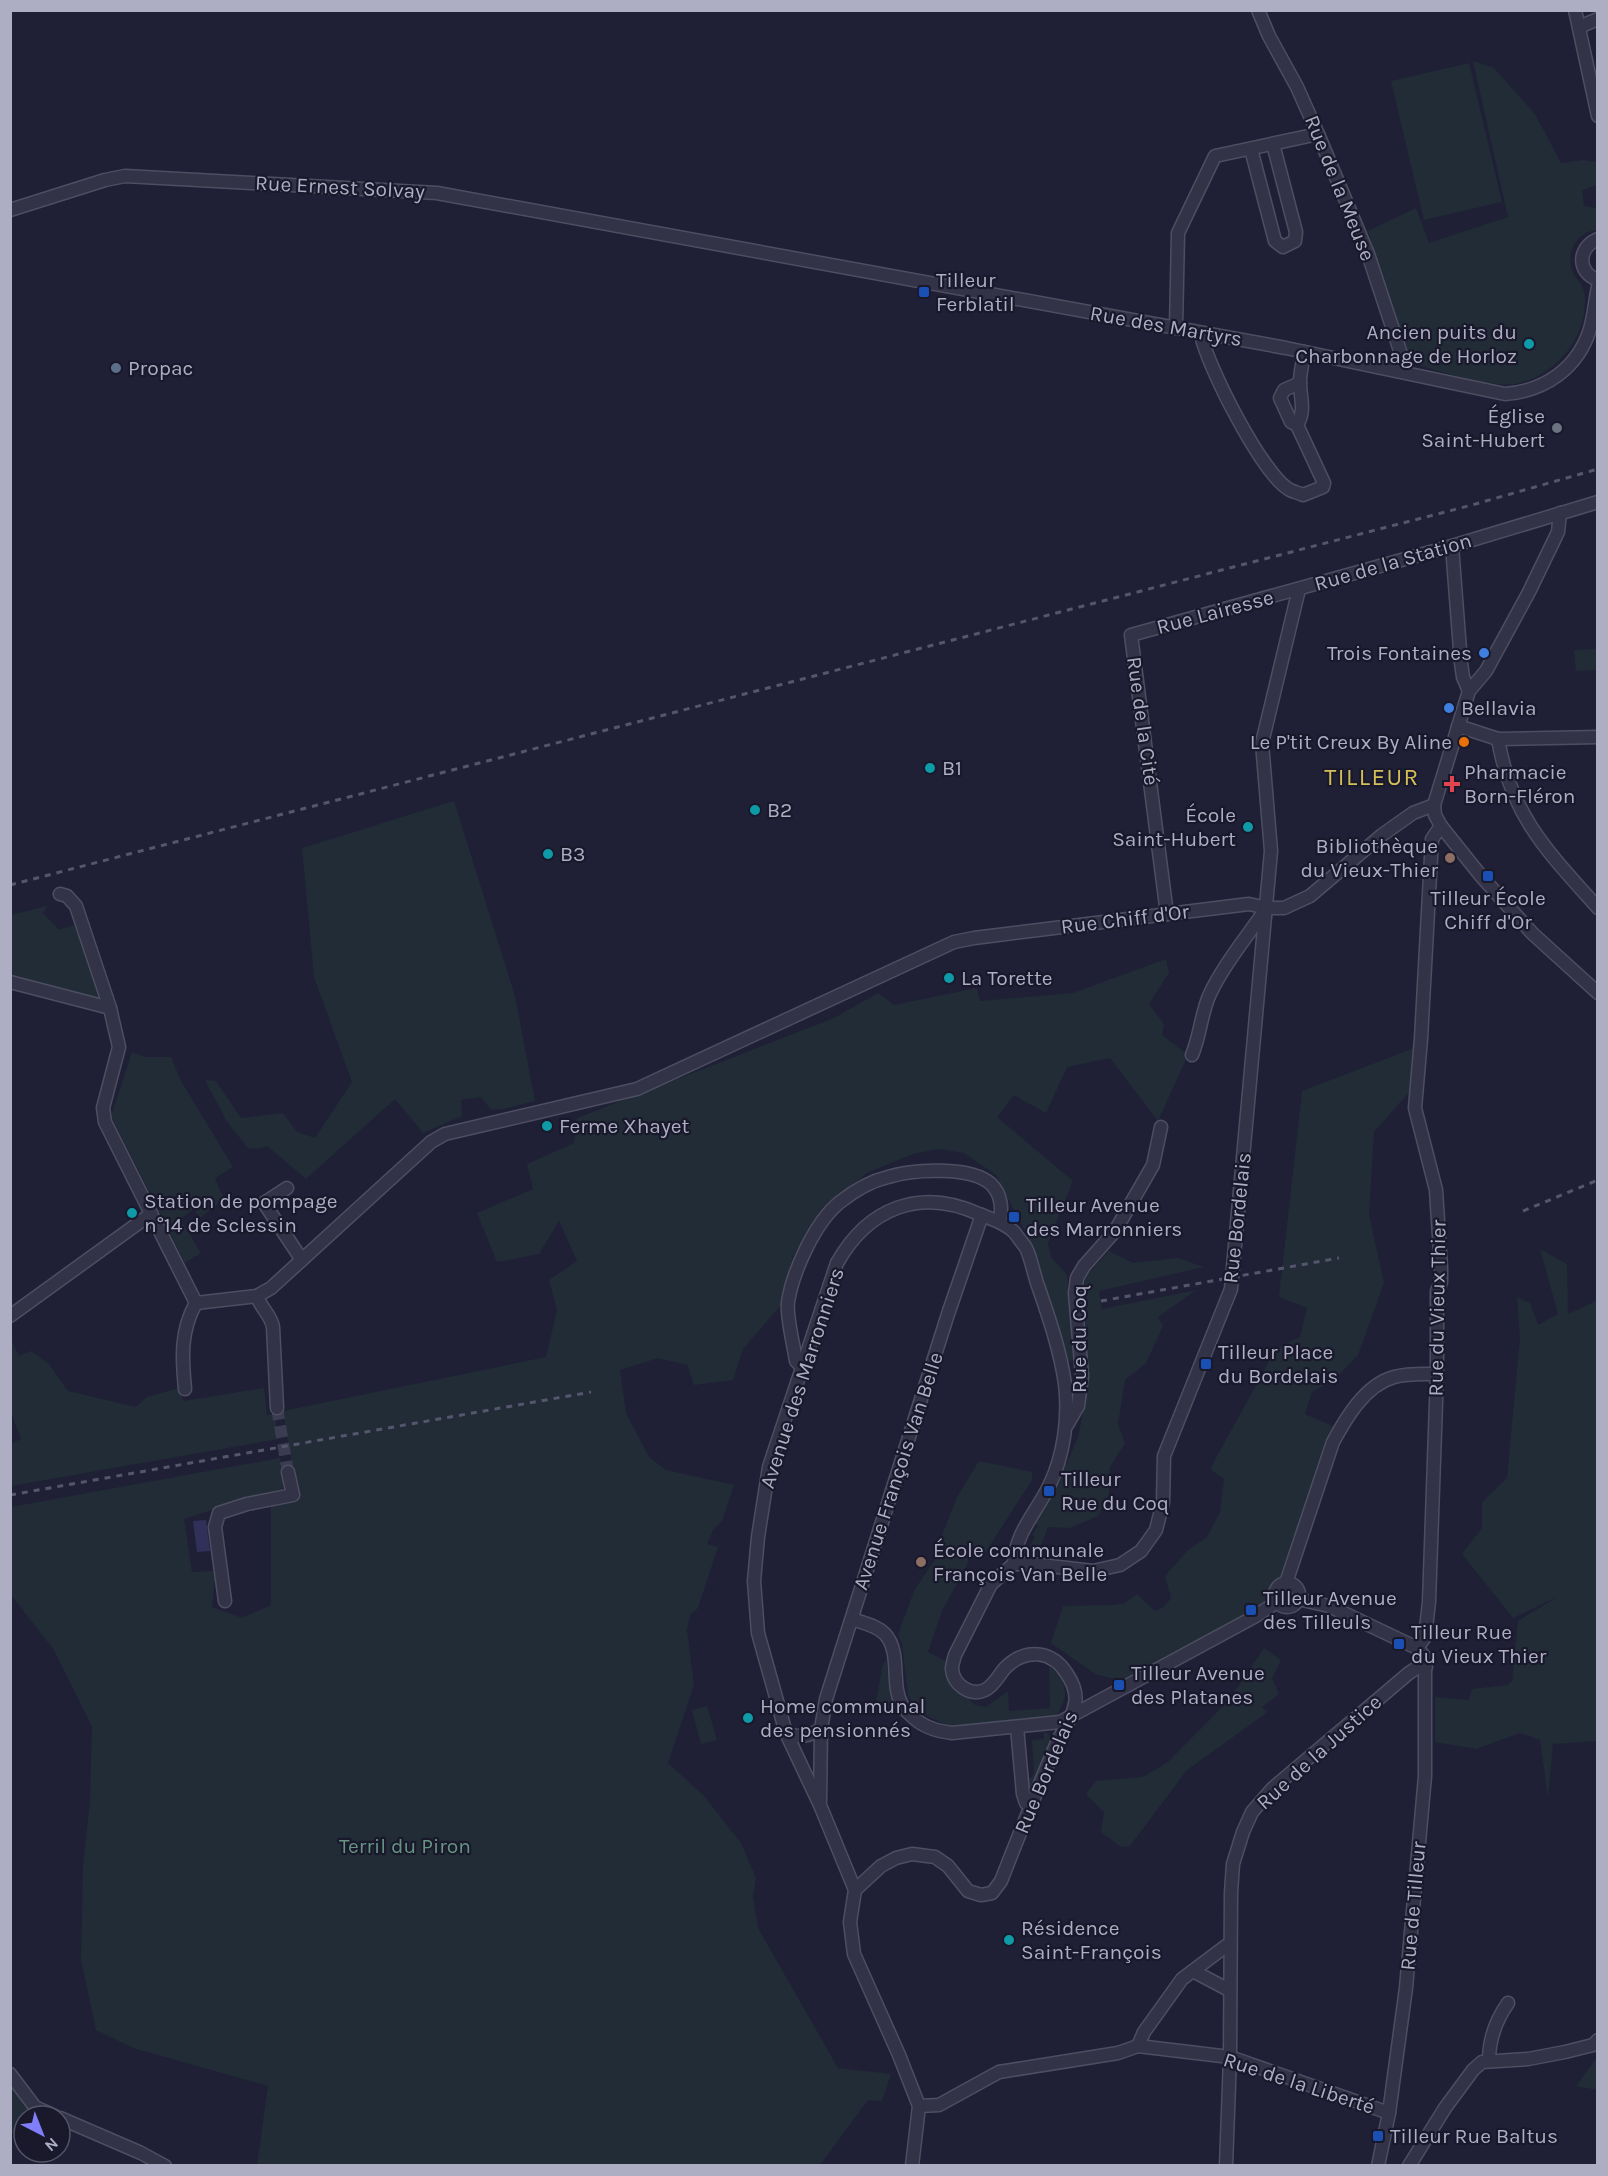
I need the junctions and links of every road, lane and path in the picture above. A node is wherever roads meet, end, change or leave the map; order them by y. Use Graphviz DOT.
graph roads {
  1 [pos="1258,10"];
  2 [pos="1575,10"];
  3 [pos="1598,19"];
  4 [pos="1579,27"];
  5 [pos="1598,116"];
  6 [pos="1318,134"];
  7 [pos="1273,144"];
  8 [pos="1251,148"];
  9 [pos="10,210"];
  10 [pos="671,236"];
  11 [pos="1598,239"];
  12 [pos="1598,280"];
  13 [pos="1598,287"];
  14 [pos="1176,328"];
  15 [pos="1201,334"];
  16 [pos="1304,352"];
  17 [pos="1407,372"];
  18 [pos="1300,383"];
  19 [pos="1298,425"];
  20 [pos="1598,502"];
  21 [pos="1560,513"];
  22 [pos="1452,546"];
  23 [pos="1299,589"];
  24 [pos="1131,635"];
  25 [pos="1469,691"];
  26 [pos="1458,726"];
  27 [pos="1598,737"];
  28 [pos="1498,739"];
  29 [pos="1434,805"];
  30 [pos="1441,826"];
  31 [pos="60,894"];
  32 [pos="1267,908"];
  33 [pos="1598,908"];
  34 [pos="1167,914"];
  35 [pos="10,982"];
  36 [pos="1598,993"];
  37 [pos="110,1008"];
  38 [pos="1192,1055"];
  39 [pos="1161,1127"];
  40 [pos="287,1188"];
  41 [pos="151,1214"];
  42 [pos="981,1215"];
  43 [pos="1000,1222"];
  44 [pos="302,1260"];
  45 [pos="257,1296"];
  46 [pos="196,1303"];
  47 [pos="10,1316"];
  48 [pos="802,1367"];
  49 [pos="1437,1374"];
  50 [pos="185,1389"];
  51 [pos="278,1408"];
  52 [pos="1066,1427"];
  53 [pos="288,1472"];
  54 [pos="1014,1564"];
  55 [pos="1286,1583"];
  56 [pos="1298,1599"];
  57 [pos="225,1601"];
  58 [pos="1277,1602"];
  59 [pos="852,1620"];
  60 [pos="1417,1648"];
  61 [pos="1426,1667"];
  62 [pos="1072,1716"];
  63 [pos="1017,1727"];
  64 [pos="821,1729"];
  65 [pos="786,1733"];
  66 [pos="820,1805"];
  67 [pos="1031,1806"];
  68 [pos="855,1890"];
  69 [pos="1230,1943"];
  70 [pos="1193,1971"];
  71 [pos="1229,1990"];
  72 [pos="1508,2003"];
  73 [pos="1598,2040"];
  74 [pos="1138,2046"];
  75 [pos="1230,2057"];
  76 [pos="1489,2061"];
  77 [pos="10,2074"];
  78 [pos="33,2104"];
  79 [pos="919,2106"];
  80 [pos="1389,2113"];
  81 [pos="72,2123"];
  82 [pos="165,2166"];
  83 [pos="912,2166"];
  84 [pos="1226,2166"];
  85 [pos="1378,2166"];
  86 [pos="1409,2166"];
  1 -- 6 [label="street, Rue de la Meuse"];
  2 -- 4 [label="street"];
  3 -- 4 [label="street"];
  4 -- 5 [label="street"];
  6 -- 7 [label="street"];
  6 -- 17 [label="street, Rue de la Meuse"];
  7 -- 8 [label="street"];
  7 -- 8 [label="street"];
  8 -- 14 [label="street"];
  9 -- 10 [label="street, Rue Ernest Solvay"];
  10 -- 14 [label="street, Rue des Martyrs"];
  11 -- 12 [label="street"];
  13 -- 17 [label="street, Rue des Martyrs"];
  14 -- 15 [label="street, Rue des Martyrs"];
  15 -- 16 [label="street, Rue des Martyrs"];
  15 -- 19 [label="street"];
  16 -- 17 [label="street, Rue des Martyrs"];
  16 -- 18 [label="street"];
  18 -- 19 [label="street"];
  18 -- 19 [label="street"];
  20 -- 21 [label="street, Rue de la Station"];
  21 -- 22 [label="street, Rue de la Station"];
  21 -- 25 [label="street"];
  22 -- 23 [label="street, Rue de la Station"];
  22 -- 25 [label="street"];
  23 -- 24 [label="street, Rue Lairesse"];
  23 -- 32 [label="street, Rue de la Station"];
  24 -- 34 [label="street, Rue de la Cité"];
  25 -- 26 [label="street"];
  26 -- 28 [label="street"];
  26 -- 29 [label="street"];
  27 -- 28 [label="street"];
  28 -- 33 [label="street"];
  29 -- 30 [label="street"];
  29 -- 32 [label="street, Rue Chiff d'Or"];
  30 -- 36 [label="street"];
  30 -- 49 [label="street, Rue du Vieux Thier"];
  31 -- 37 [label="street"];
  32 -- 34 [label="street, Rue Chiff d'Or"];
  32 -- 38 [label="street"];
  32 -- 54 [label="street, Rue Bordelais"];
  34 -- 44 [label="street, Rue Chiff d'Or"];
  35 -- 37 [label="street"];
  37 -- 41 [label="street"];
  39 -- 52 [label="street, Rue du Coq"];
  40 -- 44 [label="street"];
  41 -- 46 [label="street"];
  41 -- 47 [label="street"];
  42 -- 43 [label="street, Avenue des Marronniers"];
  42 -- 48 [label="street, Avenue des Marronniers"];
  42 -- 59 [label="street, Avenue François Van Belle"];
  43 -- 48 [label="street"];
  43 -- 52 [label="street, Avenue des Marronniers"];
  44 -- 45 [label="street, Rue Chiff d'Or"];
  45 -- 46 [label="street"];
  45 -- 51 [label="street"];
  46 -- 50 [label="street"];
  48 -- 65 [label="street, Avenue des Marronniers"];
  49 -- 55 [label="street"];
  49 -- 60 [label="street, Rue du Vieux Thier"];
  52 -- 54 [label="street, Avenue des Marronniers"];
  53 -- 57 [label="street"];
  54 -- 62 [label="street, Rue Bordelais"];
  55 -- 56 [label="street"];
  55 -- 58 [label="street"];
  56 -- 58 [label="street"];
  56 -- 60 [label="street"];
  58 -- 62 [label="street"];
  59 -- 63 [label="street"];
  59 -- 64 [label="street, Avenue François Van Belle"];
  60 -- 61 [label="street, Rue de Tilleur"];
  61 -- 69 [label="street, Rue de la Justice"];
  61 -- 80 [label="street, Rue de Tilleur"];
  62 -- 63 [label="street"];
  62 -- 67 [label="street, Rue Bordelais"];
  63 -- 67 [label="street"];
  64 -- 65 [label="street"];
  64 -- 66 [label="street, Avenue François Van Belle"];
  65 -- 66 [label="street, Avenue des Marronniers"];
  66 -- 68 [label="street, Avenue des Marronniers"];
  67 -- 68 [label="street, Rue Bordelais"];
  68 -- 79 [label="street"];
  69 -- 70 [label="street"];
  69 -- 71 [label="street, Rue de la Justice"];
  70 -- 71 [label="street"];
  70 -- 74 [label="street"];
  71 -- 75 [label="street, Rue de la Justice"];
  72 -- 76 [label="street"];
  73 -- 76 [label="street"];
  74 -- 75 [label="street, Rue de la Liberté"];
  74 -- 79 [label="street"];
  75 -- 80 [label="street, Rue de la Liberté"];
  75 -- 84 [label="street, Rue de la Justice"];
  76 -- 86 [label="street"];
  77 -- 78 [label="street"];
  79 -- 83 [label="street"];
  80 -- 85 [label="street, Rue de Tilleur"];
  81 -- 82 [label="street"];
}
